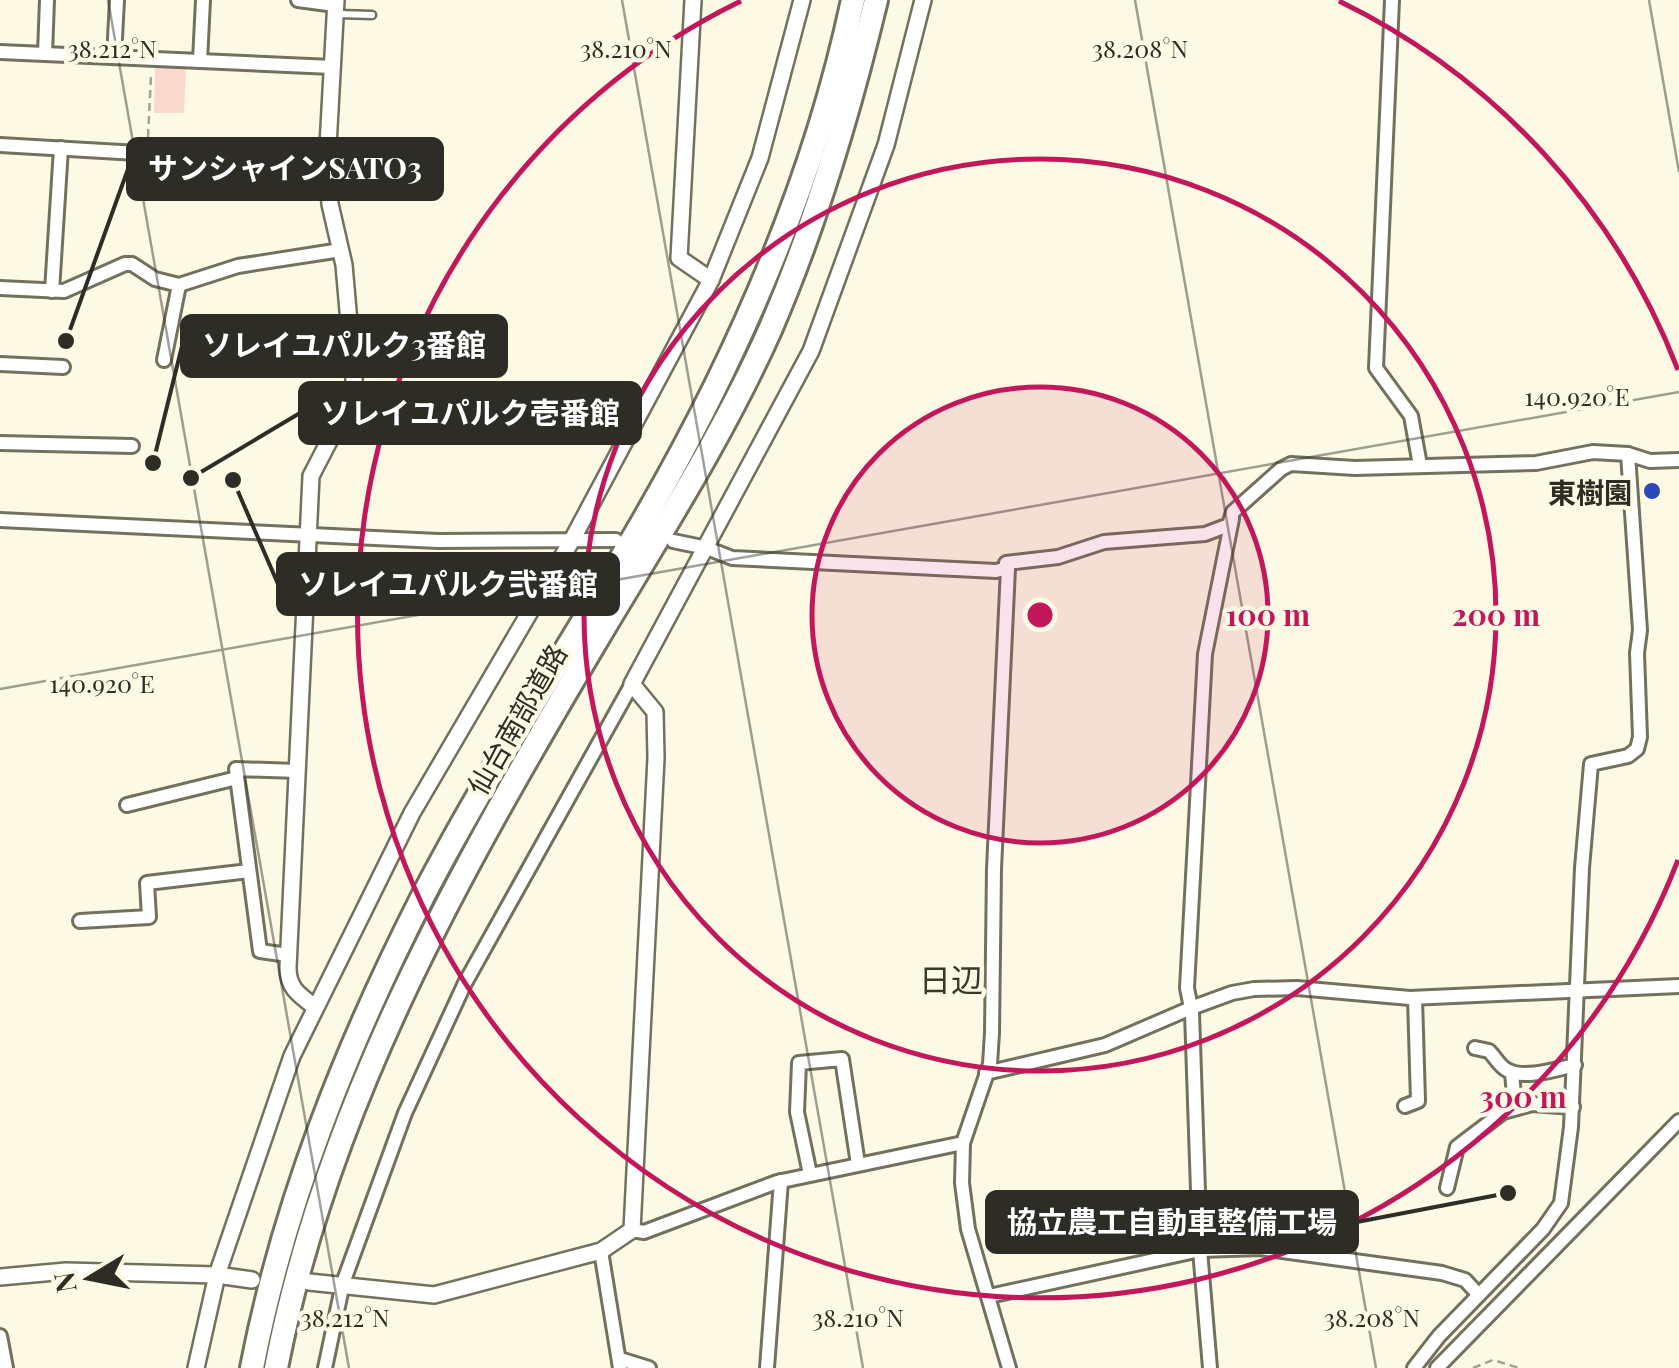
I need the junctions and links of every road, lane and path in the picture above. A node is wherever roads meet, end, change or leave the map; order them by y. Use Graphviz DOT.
graph roads {
  1 [pos="47,0"];
  2 [pos="117,0"];
  3 [pos="203,0"];
  4 [pos="298,0"];
  5 [pos="693,0"];
  6 [pos="802,0"];
  7 [pos="853,0"];
  8 [pos="876,0"];
  9 [pos="923,0"];
  10 [pos="1392,0"];
  11 [pos="335,6"];
  12 [pos="372,15"];
  13 [pos="0,52"];
  14 [pos="45,54"];
  15 [pos="114,57"];
  16 [pos="152,59"];
  17 [pos="200,61"];
  18 [pos="332,67"];
  19 [pos="0,145"];
  20 [pos="61,148"];
  21 [pos="147,154"];
  22 [pos="327,164"];
  23 [pos="341,250"];
  24 [pos="712,280"];
  25 [pos="178,285"];
  26 [pos="0,288"];
  27 [pos="52,290"];
  28 [pos="164,360"];
  29 [pos="0,364"];
  30 [pos="63,368"];
  31 [pos="0,443"];
  32 [pos="132,446"];
  33 [pos="1628,454"];
  34 [pos="1679,460"];
  35 [pos="1420,465"];
  36 [pos="1233,512"];
  37 [pos="0,520"];
  38 [pos="310,535"];
  39 [pos="572,540"];
  40 [pos="616,540"];
  41 [pos="673,541"];
  42 [pos="706,548"];
  43 [pos="1008,568"];
  44 [pos="632,684"];
  45 [pos="298,772"];
  46 [pos="237,778"];
  47 [pos="126,804"];
  48 [pos="249,872"];
  49 [pos="80,922"];
  50 [pos="288,954"];
  51 [pos="1679,986"];
  52 [pos="1578,992"];
  53 [pos="1415,998"];
  54 [pos="314,1007"];
  55 [pos="1191,1008"];
  56 [pos="1475,1048"];
  57 [pos="1575,1065"];
  58 [pos="986,1072"];
  59 [pos="1512,1073"];
  60 [pos="1405,1106"];
  61 [pos="1515,1106"];
  62 [pos="1573,1107"];
  63 [pos="1679,1121"];
  64 [pos="963,1144"];
  65 [pos="858,1164"];
  66 [pos="810,1174"];
  67 [pos="780,1181"];
  68 [pos="1448,1188"];
  69 [pos="632,1230"];
  70 [pos="1200,1250"];
  71 [pos="601,1251"];
  72 [pos="217,1275"];
  73 [pos="0,1277"];
  74 [pos="252,1280"];
  75 [pos="309,1282"];
  76 [pos="342,1283"];
  77 [pos="1478,1294"];
  78 [pos="989,1296"];
  79 [pos="0,1336"];
  80 [pos="620,1363"];
  81 [pos="1475,1367"];
  82 [pos="6,1368"];
  83 [pos="196,1368"];
  84 [pos="252,1368"];
  85 [pos="276,1368"];
  86 [pos="326,1368"];
  87 [pos="649,1368"];
  88 [pos="767,1368"];
  89 [pos="1009,1368"];
  90 [pos="1210,1368"];
  91 [pos="1414,1368"];
  92 [pos="1438,1368"];
  93 [pos="1519,1368"];
  1 -- 14 [label="street"];
  2 -- 15 [label="street"];
  3 -- 17 [label="street"];
  4 -- 11 [label="street"];
  5 -- 24 [label="street"];
  6 -- 24 [label="street"];
  7 -- 84 [label="highway, 仙台南部道路"];
  8 -- 85 [label="highway, 仙台南部道路"];
  9 -- 42 [label="street"];
  10 -- 35 [label="street"];
  11 -- 12 [label="lane"];
  11 -- 18 [label="street"];
  13 -- 14 [label="street"];
  14 -- 15 [label="street"];
  15 -- 16 [label="street"];
  16 -- 17 [label="street"];
  16 -- 21 [label="path"];
  17 -- 18 [label="street"];
  18 -- 22 [label="street"];
  19 -- 20 [label="street"];
  20 -- 21 [label="street"];
  20 -- 27 [label="street"];
  21 -- 22 [label="street"];
  22 -- 23 [label="street"];
  23 -- 25 [label="street"];
  23 -- 38 [label="street"];
  24 -- 39 [label="street"];
  25 -- 27 [label="street"];
  25 -- 28 [label="street"];
  26 -- 27 [label="street"];
  29 -- 30 [label="street"];
  31 -- 32 [label="street"];
  33 -- 34 [label="street"];
  33 -- 35 [label="street"];
  33 -- 52 [label="street"];
  35 -- 36 [label="street"];
  36 -- 43 [label="street"];
  36 -- 55 [label="street"];
  37 -- 38 [label="street"];
  38 -- 39 [label="street"];
  38 -- 45 [label="street"];
  39 -- 40 [label="street"];
  39 -- 54 [label="street"];
  41 -- 42 [label="street"];
  42 -- 43 [label="street"];
  42 -- 44 [label="street"];
  43 -- 58 [label="street"];
  44 -- 69 [label="street"];
  44 -- 76 [label="street"];
  45 -- 46 [label="street"];
  45 -- 50 [label="street"];
  46 -- 47 [label="street"];
  46 -- 48 [label="street"];
  48 -- 49 [label="street"];
  48 -- 50 [label="street"];
  50 -- 54 [label="street"];
  51 -- 52 [label="street"];
  52 -- 53 [label="street"];
  52 -- 57 [label="street"];
  53 -- 55 [label="street"];
  53 -- 60 [label="street"];
  54 -- 72 [label="street"];
  55 -- 58 [label="street"];
  55 -- 70 [label="street"];
  56 -- 59 [label="street"];
  57 -- 59 [label="street"];
  57 -- 62 [label="street"];
  58 -- 64 [label="street"];
  59 -- 61 [label="street"];
  61 -- 62 [label="street"];
  61 -- 68 [label="street"];
  62 -- 77 [label="street"];
  63 -- 92 [label="street"];
  64 -- 65 [label="street"];
  64 -- 78 [label="street"];
  65 -- 66 [label="street"];
  65 -- 66 [label="street"];
  66 -- 67 [label="street"];
  67 -- 69 [label="street"];
  67 -- 88 [label="street"];
  69 -- 71 [label="street"];
  70 -- 77 [label="street"];
  70 -- 78 [label="street"];
  70 -- 90 [label="street"];
  71 -- 76 [label="street"];
  71 -- 80 [label="street"];
  72 -- 73 [label="street"];
  72 -- 74 [label="street"];
  72 -- 83 [label="street"];
  75 -- 76 [label="street"];
  76 -- 86 [label="street"];
  77 -- 91 [label="street"];
  78 -- 89 [label="street"];
  79 -- 82 [label="street"];
  80 -- 87 [label="street"];
  81 -- 93 [label="path"];
}
